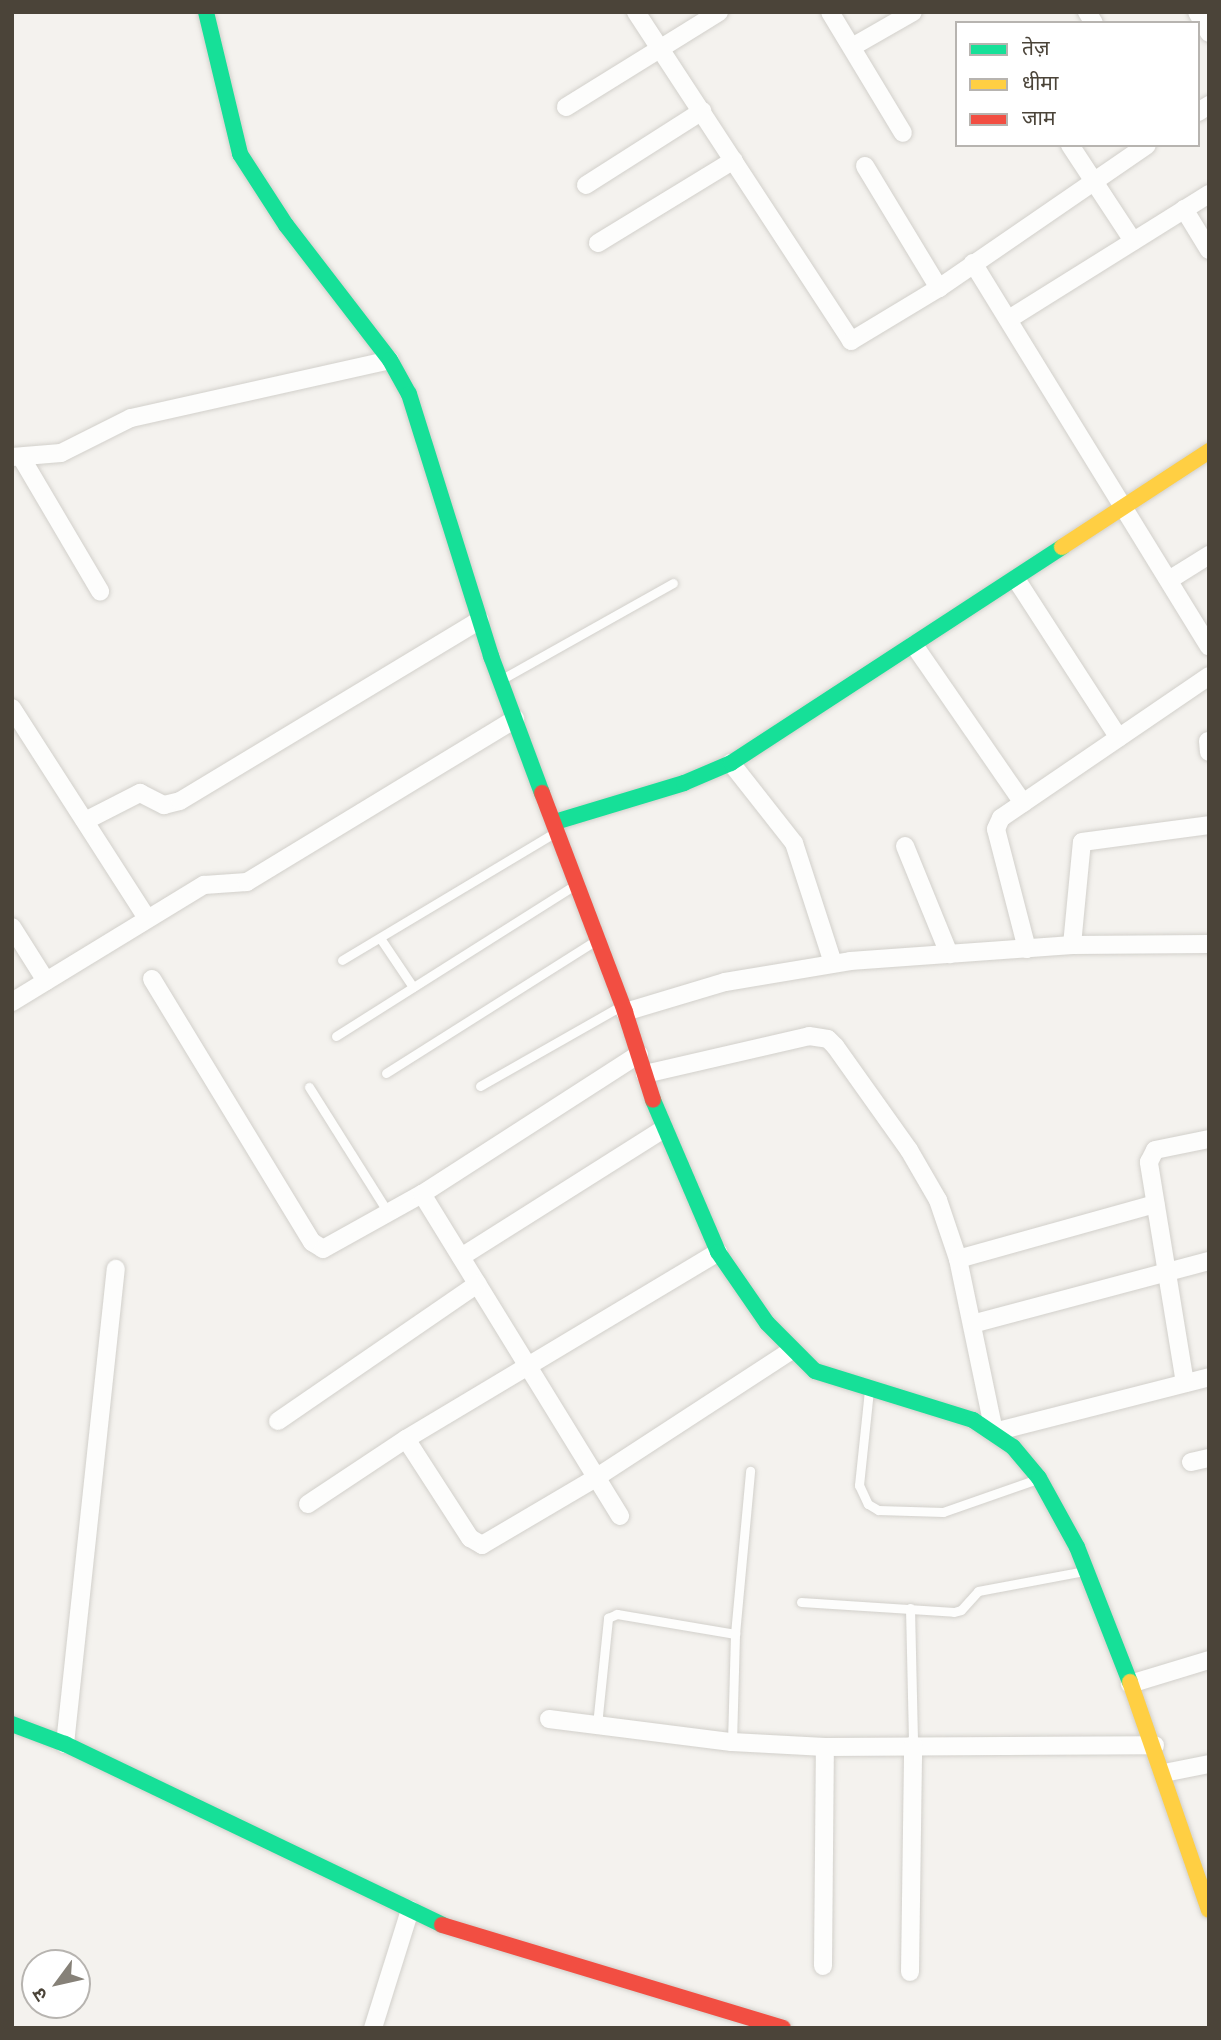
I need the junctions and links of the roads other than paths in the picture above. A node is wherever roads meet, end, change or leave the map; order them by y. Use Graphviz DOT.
graph roads {
  1 [pos="206,12"];
  2 [pos="636,12"];
  3 [pos="719,12"];
  4 [pos="830,12"];
  5 [pos="913,12"];
  6 [pos="1197,12"];
  7 [pos="1209,33"];
  8 [pos="660,47"];
  9 [pos="852,47"];
  10 [pos="566,107"];
  11 [pos="702,111"];
  12 [pos="903,132"];
  13 [pos="1071,147"];
  14 [pos="1144,147"];
  15 [pos="734,160"];
  16 [pos="865,166"];
  17 [pos="1096,181"];
  18 [pos="586,185"];
  19 [pos="1209,194"];
  20 [pos="1184,209"];
  21 [pos="1133,241"];
  22 [pos="598,243"];
  23 [pos="1209,250"];
  24 [pos="973,263"];
  25 [pos="939,288"];
  26 [pos="1009,319"];
  27 [pos="390,360"];
  28 [pos="1209,451"];
  29 [pos="17,457"];
  30 [pos="1124,507"];
  31 [pos="1209,555"];
  32 [pos="1016,579"];
  33 [pos="1168,580"];
  34 [pos="673,583"];
  35 [pos="100,591"];
  36 [pos="480,620"];
  37 [pos="914,645"];
  38 [pos="1209,646"];
  39 [pos="1209,676"];
  40 [pos="500,680"];
  41 [pos="12,708"];
  42 [pos="515,719"];
  43 [pos="1119,738"];
  44 [pos="1208,741"];
  45 [pos="1209,752"];
  46 [pos="731,763"];
  47 [pos="1023,803"];
  48 [pos="85,821"];
  49 [pos="1209,825"];
  50 [pos="557,826"];
  51 [pos="905,846"];
  52 [pos="578,883"];
  53 [pos="146,917"];
  54 [pos="12,927"];
  55 [pos="380,937"];
  56 [pos="598,939"];
  57 [pos="1209,944"];
  58 [pos="1072,945"];
  59 [pos="1027,948"];
  60 [pos="949,954"];
  61 [pos="342,960"];
  62 [pos="833,963"];
  63 [pos="152,979"];
  64 [pos="46,981"];
  65 [pos="413,987"];
  66 [pos="12,1002"];
  67 [pos="624,1008"];
  68 [pos="336,1036"];
  69 [pos="639,1054"];
  70 [pos="386,1073"];
  71 [pos="645,1074"];
  72 [pos="480,1086"];
  73 [pos="309,1087"];
  74 [pos="663,1130"];
  75 [pos="1209,1139"];
  76 [pos="422,1194"];
  77 [pos="1155,1204"];
  78 [pos="388,1214"];
  79 [pos="718,1252"];
  80 [pos="461,1257"];
  81 [pos="958,1259"];
  82 [pos="1209,1261"];
  83 [pos="116,1269"];
  84 [pos="1166,1272"];
  85 [pos="477,1284"];
  86 [pos="972,1324"];
  87 [pos="790,1351"];
  88 [pos="524,1367"];
  89 [pos="1209,1377"];
  90 [pos="1185,1383"];
  91 [pos="869,1387"];
  92 [pos="278,1421"];
  93 [pos="995,1432"];
  94 [pos="406,1439"];
  95 [pos="750,1471"];
  96 [pos="1039,1478"];
  97 [pos="594,1479"];
  98 [pos="308,1504"];
  99 [pos="620,1516"];
  100 [pos="1086,1571"];
  101 [pos="801,1602"];
  102 [pos="910,1608"];
  103 [pos="735,1634"];
  104 [pos="1209,1660"];
  105 [pos="1130,1684"];
  106 [pos="549,1719"];
  107 [pos="12,1724"];
  108 [pos="597,1725"];
  109 [pos="732,1742"];
  110 [pos="65,1744"];
  111 [pos="912,1745"];
  112 [pos="1155,1745"];
  113 [pos="825,1747"];
  114 [pos="1209,1763"];
  115 [pos="1164,1773"];
  116 [pos="410,1910"];
  117 [pos="1209,1910"];
  118 [pos="823,1966"];
  119 [pos="910,1972"];
  120 [pos="373,2028"];
  121 [pos="783,2028"];
  1 -- 27 [label="street"];
  2 -- 8 [label="street"];
  3 -- 8 [label="street"];
  4 -- 9 [label="street"];
  5 -- 9 [label="street"];
  6 -- 7 [label="street"];
  8 -- 10 [label="street"];
  8 -- 11 [label="street"];
  9 -- 12 [label="street"];
  11 -- 15 [label="street"];
  11 -- 18 [label="street"];
  13 -- 17 [label="street"];
  14 -- 17 [label="street"];
  15 -- 22 [label="street"];
  15 -- 25 [label="street"];
  16 -- 25 [label="street"];
  17 -- 21 [label="street"];
  17 -- 24 [label="street"];
  19 -- 20 [label="street"];
  20 -- 21 [label="street"];
  20 -- 23 [label="street"];
  21 -- 26 [label="street"];
  24 -- 25 [label="street"];
  24 -- 26 [label="street"];
  26 -- 30 [label="street"];
  27 -- 29 [label="street"];
  27 -- 36 [label="street"];
  28 -- 30 [label="street"];
  29 -- 35 [label="street"];
  30 -- 32 [label="street"];
  30 -- 33 [label="street"];
  31 -- 33 [label="street"];
  32 -- 37 [label="street"];
  32 -- 43 [label="street"];
  33 -- 38 [label="street"];
  34 -- 40 [label="lane"];
  36 -- 40 [label="street"];
  36 -- 48 [label="street"];
  37 -- 46 [label="street"];
  37 -- 47 [label="street"];
  39 -- 43 [label="street"];
  40 -- 42 [label="street"];
  41 -- 48 [label="street"];
  42 -- 50 [label="street"];
  42 -- 53 [label="street"];
  43 -- 47 [label="street"];
  44 -- 45 [label="street"];
  46 -- 50 [label="street"];
  46 -- 62 [label="street"];
  47 -- 59 [label="street"];
  48 -- 53 [label="street"];
  49 -- 58 [label="street"];
  50 -- 52 [label="street"];
  50 -- 55 [label="lane"];
  51 -- 60 [label="street"];
  52 -- 56 [label="street"];
  52 -- 65 [label="lane"];
  53 -- 64 [label="street"];
  54 -- 64 [label="street"];
  55 -- 61 [label="lane"];
  55 -- 65 [label="lane"];
  56 -- 67 [label="street"];
  56 -- 70 [label="lane"];
  57 -- 58 [label="street"];
  58 -- 59 [label="street"];
  59 -- 60 [label="street"];
  60 -- 62 [label="street"];
  62 -- 67 [label="street"];
  63 -- 78 [label="street"];
  64 -- 66 [label="street"];
  65 -- 68 [label="lane"];
  67 -- 69 [label="street"];
  67 -- 72 [label="lane"];
  69 -- 71 [label="street"];
  69 -- 76 [label="street"];
  71 -- 74 [label="street"];
  71 -- 81 [label="street"];
  73 -- 78 [label="lane"];
  74 -- 79 [label="street"];
  74 -- 80 [label="street"];
  75 -- 77 [label="street"];
  76 -- 78 [label="street"];
  76 -- 80 [label="street"];
  77 -- 81 [label="street"];
  77 -- 84 [label="street"];
  79 -- 87 [label="street"];
  79 -- 88 [label="street"];
  80 -- 85 [label="street"];
  81 -- 86 [label="street"];
  82 -- 84 [label="street"];
  83 -- 110 [label="street"];
  84 -- 86 [label="street"];
  84 -- 90 [label="street"];
  85 -- 88 [label="street"];
  85 -- 92 [label="street"];
  86 -- 93 [label="street"];
  87 -- 91 [label="street"];
  87 -- 97 [label="street"];
  88 -- 94 [label="street"];
  88 -- 97 [label="street"];
  89 -- 90 [label="street"];
  90 -- 93 [label="street"];
  91 -- 93 [label="street"];
  91 -- 96 [label="lane"];
  93 -- 96 [label="street"];
  94 -- 97 [label="street"];
  94 -- 98 [label="street"];
  95 -- 103 [label="lane"];
  96 -- 100 [label="street"];
  97 -- 99 [label="street"];
  100 -- 102 [label="lane"];
  100 -- 105 [label="street"];
  101 -- 102 [label="lane"];
  102 -- 111 [label="lane"];
  103 -- 108 [label="lane"];
  103 -- 109 [label="lane"];
  104 -- 105 [label="street"];
  105 -- 112 [label="street"];
  106 -- 108 [label="street"];
  107 -- 110 [label="street"];
  108 -- 109 [label="street"];
  109 -- 113 [label="street"];
  110 -- 116 [label="street"];
  111 -- 112 [label="street"];
  111 -- 113 [label="street"];
  111 -- 119 [label="street"];
  112 -- 115 [label="street"];
  113 -- 118 [label="street"];
  114 -- 115 [label="street"];
  115 -- 117 [label="street"];
  116 -- 120 [label="street"];
  116 -- 121 [label="street"];
}
